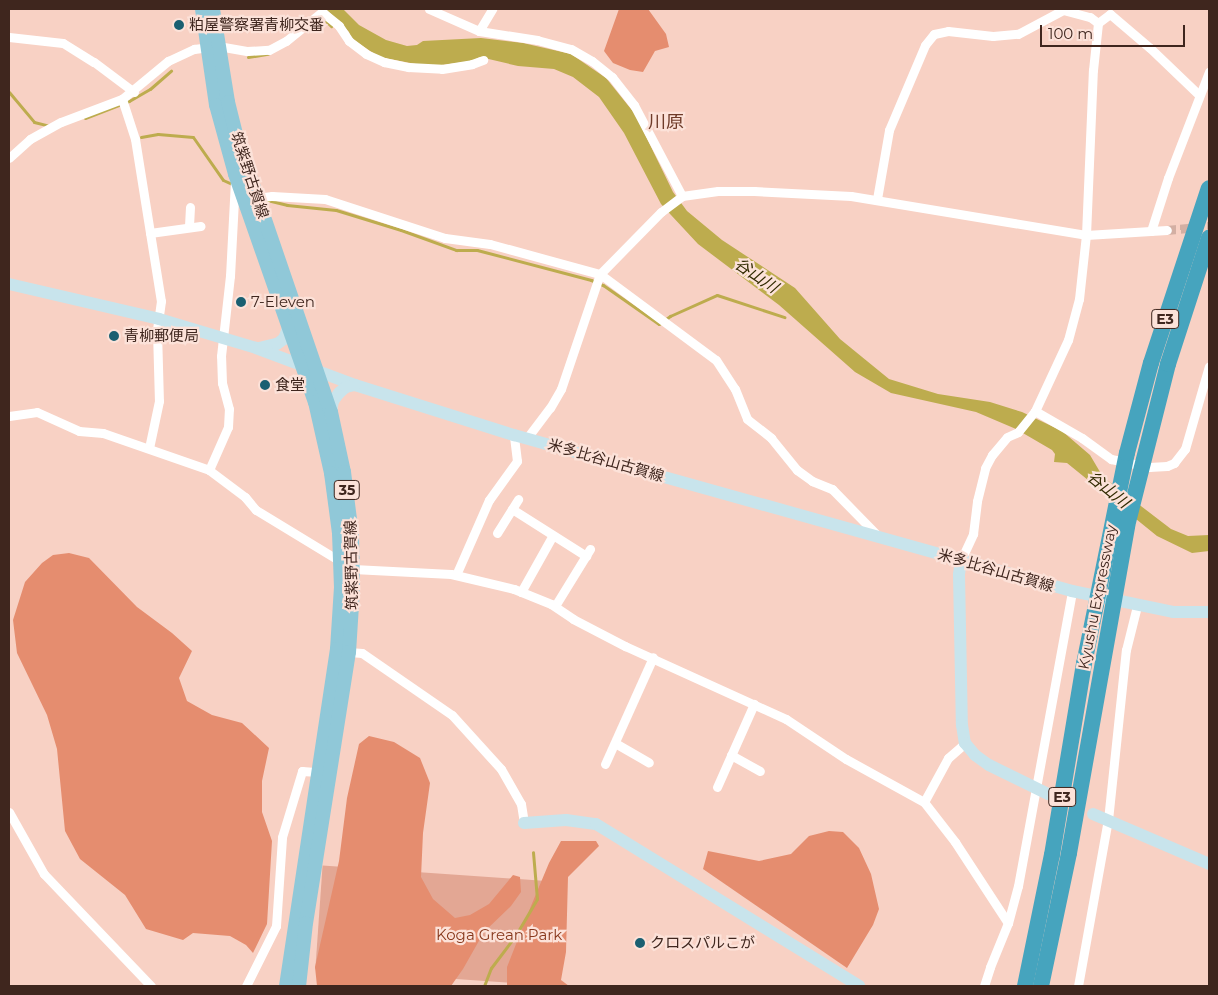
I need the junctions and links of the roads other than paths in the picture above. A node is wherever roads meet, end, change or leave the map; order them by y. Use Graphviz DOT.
graph roads {
  1 [pos="202,9"];
  2 [pos="213,9"];
  3 [pos="429,9"];
  4 [pos="492,9"];
  5 [pos="321,10"];
  6 [pos="1098,23"];
  7 [pos="479,31"];
  8 [pos="9,37"];
  9 [pos="212,46"];
  10 [pos="483,60"];
  11 [pos="1209,72"];
  12 [pos="134,92"];
  13 [pos="1199,95"];
  14 [pos="122,99"];
  15 [pos="9,158"];
  16 [pos="235,174"];
  17 [pos="1209,184"];
  18 [pos="1209,188"];
  19 [pos="682,196"];
  20 [pos="257,198"];
  21 [pos="877,199"];
  22 [pos="1203,203"];
  23 [pos="190,207"];
  24 [pos="189,226"];
  25 [pos="201,226"];
  26 [pos="1167,230"];
  27 [pos="1151,231"];
  28 [pos="150,233"];
  29 [pos="1086,235"];
  30 [pos="1209,238"];
  31 [pos="600,274"];
  32 [pos="9,284"];
  33 [pos="159,319"];
  34 [pos="289,326"];
  35 [pos="224,338"];
  36 [pos="256,348"];
  37 [pos="302,364"];
  38 [pos="1209,366"];
  39 [pos="318,371"];
  40 [pos="355,385"];
  41 [pos="331,412"];
  42 [pos="1034,413"];
  43 [pos="9,416"];
  44 [pos="514,435"];
  45 [pos="527,438"];
  46 [pos="149,448"];
  47 [pos="1135,455"];
  48 [pos="209,470"];
  49 [pos="518,500"];
  50 [pos="512,510"];
  51 [pos="496,533"];
  52 [pos="553,535"];
  53 [pos="878,536"];
  54 [pos="961,560"];
  55 [pos="347,566"];
  56 [pos="456,575"];
  57 [pos="1072,591"];
  58 [pos="521,592"];
  59 [pos="554,606"];
  60 [pos="1137,606"];
  61 [pos="1103,608"];
  62 [pos="1209,612"];
  63 [pos="349,652"];
  64 [pos="654,657"];
  65 [pos="754,704"];
  66 [pos="615,743"];
  67 [pos="965,743"];
  68 [pos="731,755"];
  69 [pos="649,763"];
  70 [pos="605,764"];
  71 [pos="760,771"];
  72 [pos="318,772"];
  73 [pos="717,787"];
  74 [pos="1035,788"];
  75 [pos="1048,794"];
  76 [pos="924,802"];
  77 [pos="9,812"];
  78 [pos="1094,814"];
  79 [pos="1108,820"];
  80 [pos="524,823"];
  81 [pos="1209,864"];
  82 [pos="1008,924"];
  83 [pos="151,986"];
  84 [pos="246,986"];
  85 [pos="286,986"];
  86 [pos="299,986"];
  87 [pos="859,986"];
  88 [pos="984,986"];
  89 [pos="1025,986"];
  90 [pos="1041,986"];
  91 [pos="1078,986"];
  1 -- 9 [label="main road, 筑紫野古賀線 / 35"];
  2 -- 9 [label="main road, 筑紫野古賀線 / 35"];
  3 -- 7 [label="street"];
  4 -- 7 [label="street"];
  5 -- 9 [label="street"];
  5 -- 10 [label="street"];
  6 -- 13 [label="street"];
  6 -- 21 [label="street"];
  6 -- 29 [label="street"];
  7 -- 19 [label="street"];
  8 -- 12 [label="street"];
  9 -- 12 [label="street"];
  9 -- 16 [label="main road, 筑紫野古賀線 / 35"];
  9 -- 20 [label="main road, 筑紫野古賀線 / 35"];
  11 -- 13 [label="street"];
  12 -- 14 [label="street"];
  13 -- 27 [label="street"];
  14 -- 15 [label="street"];
  14 -- 28 [label="street"];
  16 -- 34 [label="main road, 筑紫野古賀線 / 35"];
  16 -- 35 [label="street"];
  17 -- 22 [label="highway"];
  18 -- 22 [label="highway, Kyushu Expressway / E3"];
  19 -- 21 [label="street"];
  19 -- 31 [label="street"];
  20 -- 31 [label="street"];
  20 -- 39 [label="main road, 筑紫野古賀線 / 35"];
  21 -- 29 [label="street"];
  22 -- 47 [label="highway, Kyushu Expressway / E3"];
  23 -- 24 [label="street"];
  24 -- 25 [label="street"];
  24 -- 28 [label="street"];
  26 -- 27 [label="street"];
  27 -- 29 [label="street"];
  28 -- 33 [label="street"];
  29 -- 42 [label="street"];
  30 -- 47 [label="highway, Kyushu Expressway / E3"];
  31 -- 45 [label="street"];
  31 -- 53 [label="street"];
  32 -- 33 [label="main road, 米多比谷山古賀線"];
  33 -- 35 [label="main road, 米多比谷山古賀線"];
  33 -- 46 [label="street"];
  34 -- 36 [label="main road"];
  34 -- 37 [label="main road, 筑紫野古賀線 / 35"];
  35 -- 36 [label="main road, 米多比谷山古賀線"];
  35 -- 48 [label="street"];
  36 -- 37 [label="main road, 米多比谷山古賀線"];
  37 -- 39 [label="main road, 米多比谷山古賀線"];
  37 -- 55 [label="main road, 筑紫野古賀線 / 35"];
  38 -- 42 [label="street"];
  39 -- 40 [label="main road, 米多比谷山古賀線"];
  39 -- 41 [label="main road, 筑紫野古賀線 / 35"];
  40 -- 41 [label="main road"];
  40 -- 44 [label="main road, 米多比谷山古賀線"];
  41 -- 55 [label="main road, 筑紫野古賀線 / 35"];
  42 -- 54 [label="street"];
  43 -- 46 [label="street"];
  44 -- 45 [label="main road, 米多比谷山古賀線"];
  44 -- 56 [label="street"];
  45 -- 53 [label="main road, 米多比谷山古賀線"];
  46 -- 48 [label="street"];
  47 -- 61 [label="highway, Kyushu Expressway / E3"];
  48 -- 55 [label="street"];
  49 -- 50 [label="street"];
  50 -- 51 [label="street"];
  50 -- 52 [label="street"];
  52 -- 58 [label="street"];
  52 -- 59 [label="street"];
  53 -- 54 [label="main road, 米多比谷山古賀線"];
  54 -- 57 [label="main road, 米多比谷山古賀線"];
  54 -- 67 [label="main road"];
  55 -- 56 [label="street"];
  55 -- 63 [label="main road, 筑紫野古賀線 / 35"];
  55 -- 72 [label="main road, 筑紫野古賀線 / 35"];
  56 -- 58 [label="street"];
  57 -- 60 [label="main road, 米多比谷山古賀線"];
  57 -- 74 [label="street"];
  58 -- 59 [label="street"];
  59 -- 64 [label="street"];
  60 -- 62 [label="main road, 米多比谷山古賀線"];
  60 -- 79 [label="street"];
  61 -- 89 [label="highway, Kyushu Expressway / E3"];
  61 -- 90 [label="highway, Kyushu Expressway / E3"];
  63 -- 80 [label="street"];
  63 -- 86 [label="main road, 筑紫野古賀線 / 35"];
  64 -- 65 [label="street"];
  64 -- 66 [label="street"];
  65 -- 68 [label="street"];
  65 -- 76 [label="street"];
  66 -- 69 [label="street"];
  66 -- 70 [label="street"];
  67 -- 74 [label="main road"];
  67 -- 76 [label="street"];
  68 -- 71 [label="street"];
  68 -- 73 [label="street"];
  72 -- 84 [label="street"];
  72 -- 85 [label="main road, 筑紫野古賀線 / 35"];
  74 -- 75 [label="main road"];
  74 -- 82 [label="street"];
  76 -- 82 [label="street"];
  77 -- 83 [label="street"];
  78 -- 79 [label="main road"];
  79 -- 81 [label="main road"];
  79 -- 91 [label="street"];
  80 -- 87 [label="main road"];
  82 -- 88 [label="street"];
}
